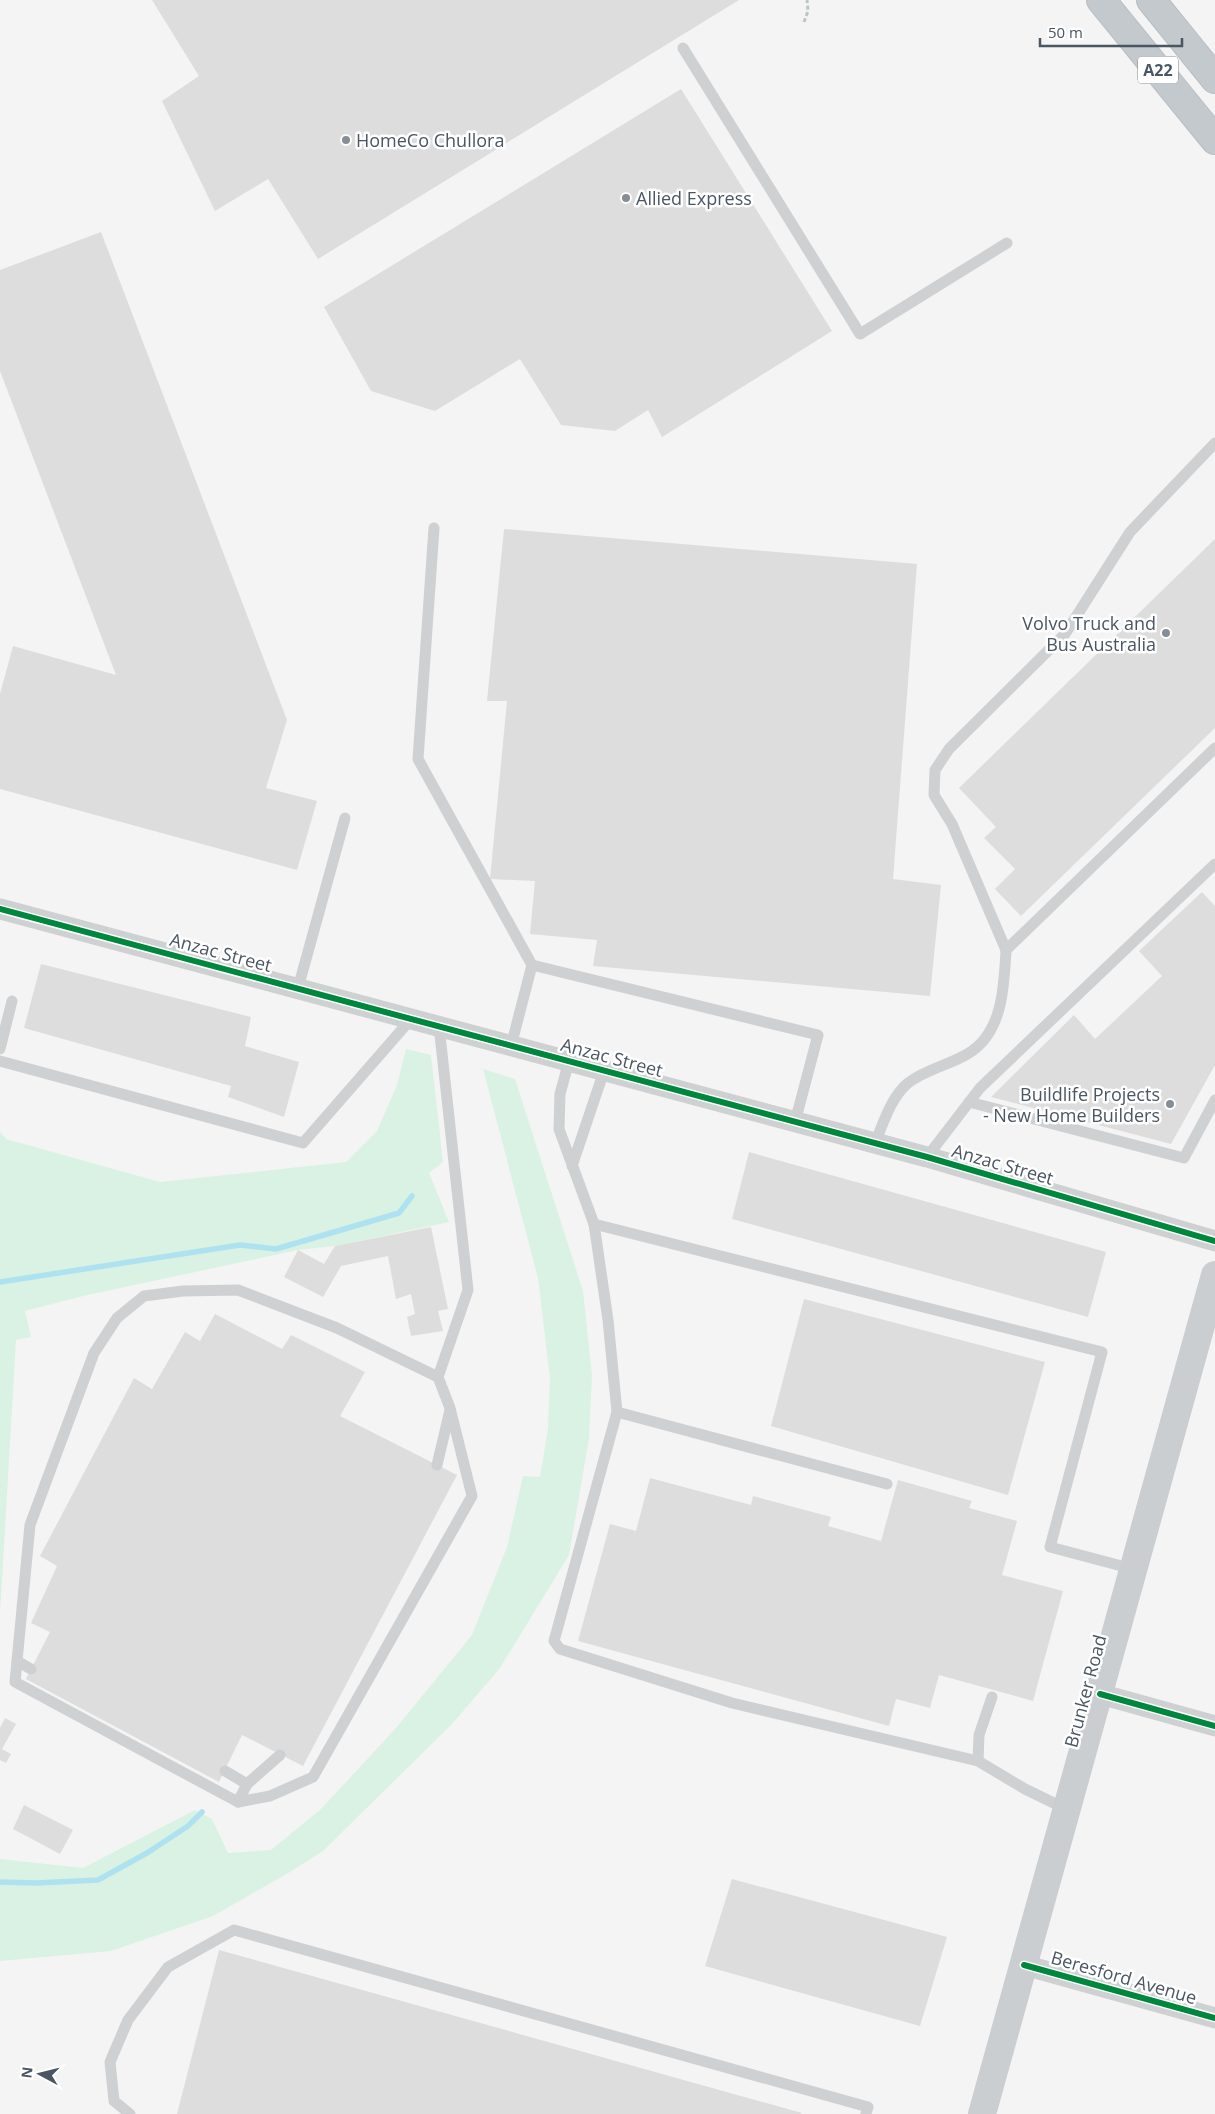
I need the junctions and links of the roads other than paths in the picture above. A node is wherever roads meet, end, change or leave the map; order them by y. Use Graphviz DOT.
graph roads {
  1 [pos="1101,0"];
  2 [pos="1151,0"];
  3 [pos="683,48"];
  4 [pos="1215,79"];
  5 [pos="1215,140"];
  6 [pos="1007,243"];
  7 [pos="1215,443"];
  8 [pos="434,528"];
  9 [pos="1215,748"];
  10 [pos="345,818"];
  11 [pos="1215,864"];
  12 [pos="0,909"];
  13 [pos="1006,950"];
  14 [pos="532,966"];
  15 [pos="298,988"];
  16 [pos="12,1001"];
  17 [pos="412,1018"];
  18 [pos="439,1026"];
  19 [pos="511,1046"];
  20 [pos="0,1049"];
  21 [pos="0,1061"];
  22 [pos="568,1061"];
  23 [pos="604,1071"];
  24 [pos="1215,1100"];
  25 [pos="969,1102"];
  26 [pos="795,1122"];
  27 [pos="875,1143"];
  28 [pos="927,1157"];
  29 [pos="572,1166"];
  30 [pos="594,1224"];
  31 [pos="1215,1241"];
  32 [pos="1215,1275"];
  33 [pos="438,1376"];
  34 [pos="450,1408"];
  35 [pos="617,1412"];
  36 [pos="437,1464"];
  37 [pos="887,1484"];
  38 [pos="1134,1570"];
  39 [pos="17,1662"];
  40 [pos="31,1669"];
  41 [pos="1100,1694"];
  42 [pos="992,1697"];
  43 [pos="1215,1726"];
  44 [pos="280,1755"];
  45 [pos="978,1761"];
  46 [pos="225,1771"];
  47 [pos="248,1784"];
  48 [pos="238,1802"];
  49 [pos="1068,1810"];
  50 [pos="1024,1965"];
  51 [pos="1215,2018"];
  52 [pos="130,2114"];
  53 [pos="866,2114"];
  54 [pos="982,2114"];
  1 -- 5 [label="highway, A22"];
  2 -- 4 [label="highway, A22"];
  3 -- 6 [label="lane"];
  7 -- 13 [label="lane"];
  8 -- 14 [label="lane"];
  9 -- 13 [label="lane"];
  10 -- 15 [label="lane"];
  11 -- 25 [label="lane"];
  12 -- 15 [label="street, Anzac Street"];
  13 -- 27 [label="lane"];
  14 -- 19 [label="lane"];
  14 -- 26 [label="lane"];
  15 -- 17 [label="street, Anzac Street"];
  16 -- 20 [label="lane"];
  17 -- 18 [label="street, Anzac Street"];
  17 -- 21 [label="lane"];
  18 -- 19 [label="street, Anzac Street"];
  18 -- 33 [label="lane"];
  19 -- 22 [label="street, Anzac Street"];
  22 -- 23 [label="street, Anzac Street"];
  22 -- 29 [label="lane"];
  23 -- 26 [label="street, Anzac Street"];
  23 -- 29 [label="lane"];
  24 -- 25 [label="lane"];
  25 -- 28 [label="lane"];
  26 -- 27 [label="street, Anzac Street"];
  27 -- 28 [label="street, Anzac Street"];
  28 -- 31 [label="street, Anzac Street"];
  29 -- 30 [label="lane"];
  30 -- 35 [label="lane"];
  30 -- 38 [label="lane"];
  32 -- 38 [label="main road, Brunker Road"];
  33 -- 34 [label="lane"];
  33 -- 39 [label="lane"];
  34 -- 36 [label="lane"];
  34 -- 48 [label="lane"];
  35 -- 37 [label="lane"];
  35 -- 45 [label="lane"];
  38 -- 41 [label="main road, Brunker Road"];
  39 -- 40 [label="lane"];
  39 -- 48 [label="lane"];
  41 -- 43 [label="street"];
  41 -- 49 [label="main road, Brunker Road"];
  42 -- 45 [label="lane"];
  44 -- 47 [label="lane"];
  45 -- 49 [label="lane"];
  46 -- 47 [label="lane"];
  47 -- 48 [label="lane"];
  49 -- 50 [label="main road, Brunker Road"];
  50 -- 51 [label="street, Beresford Avenue"];
  50 -- 54 [label="main road, Brunker Road"];
  52 -- 53 [label="lane"];
}
